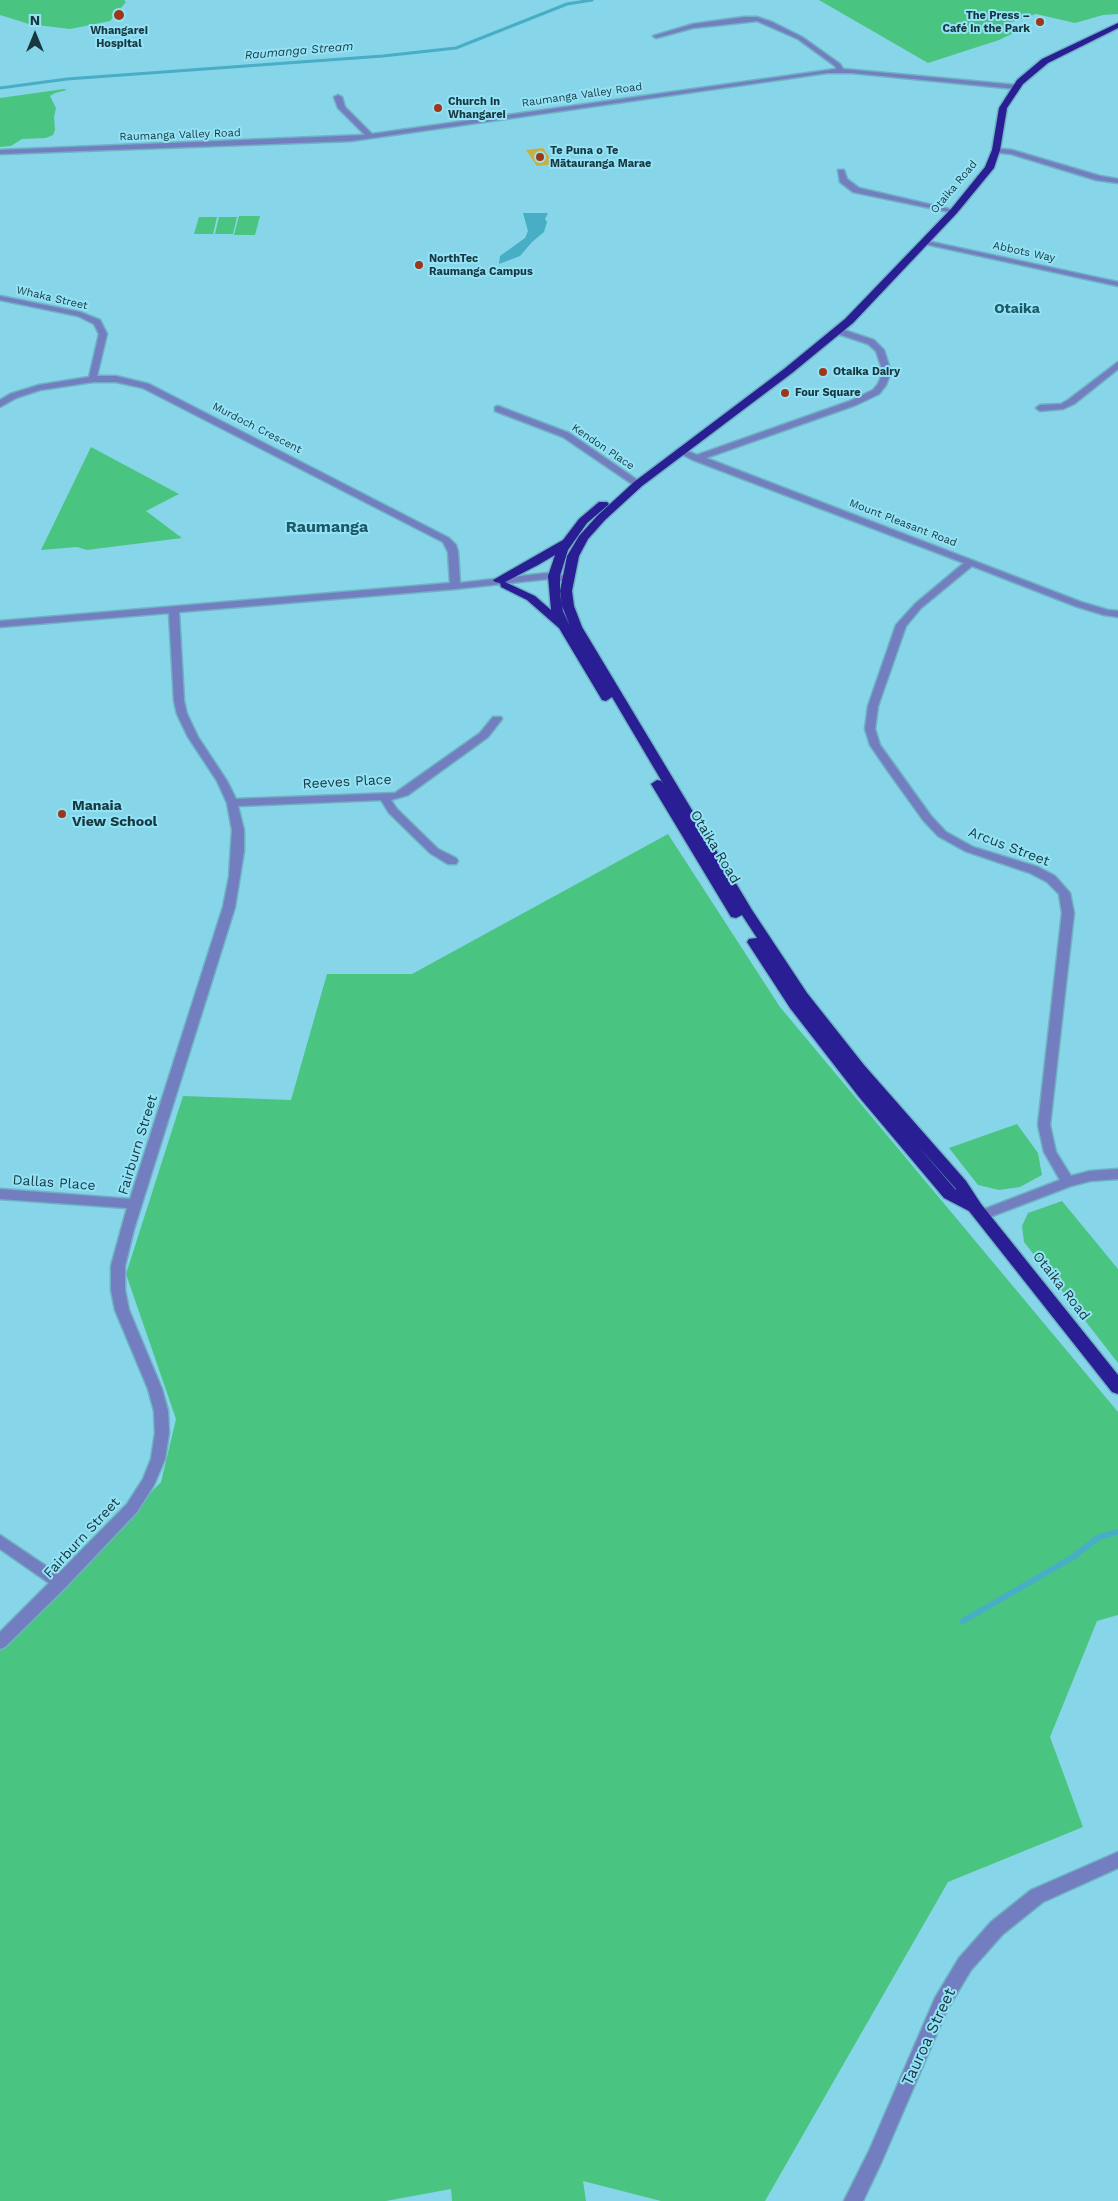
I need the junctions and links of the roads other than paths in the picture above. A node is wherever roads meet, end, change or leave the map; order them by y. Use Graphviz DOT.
graph roads {
  1 [pos="1118,25"];
  2 [pos="656,36"];
  3 [pos="840,70"];
  4 [pos="1016,87"];
  5 [pos="338,97"];
  6 [pos="371,137"];
  7 [pos="996,150"];
  8 [pos="0,152"];
  9 [pos="841,172"];
  10 [pos="1118,181"];
  11 [pos="954,211"];
  12 [pos="925,242"];
  13 [pos="1118,284"];
  14 [pos="0,298"];
  15 [pos="838,331"];
  16 [pos="1118,365"];
  17 [pos="93,379"];
  18 [pos="0,404"];
  19 [pos="1040,408"];
  20 [pos="498,409"];
  21 [pos="680,451"];
  22 [pos="696,458"];
  23 [pos="638,484"];
  24 [pos="566,543"];
  25 [pos="970,563"];
  26 [pos="558,579"];
  27 [pos="502,583"];
  28 [pos="455,586"];
  29 [pos="174,610"];
  30 [pos="1118,614"];
  31 [pos="0,624"];
  32 [pos="565,629"];
  33 [pos="498,719"];
  34 [pos="385,798"];
  35 [pos="232,803"];
  36 [pos="452,861"];
  37 [pos="1118,1174"];
  38 [pos="1068,1182"];
  39 [pos="0,1194"];
  40 [pos="136,1204"];
  41 [pos="978,1211"];
  42 [pos="1118,1387"];
  43 [pos="0,1541"];
  44 [pos="60,1583"];
  45 [pos="0,1642"];
  46 [pos="1118,1860"];
  47 [pos="853,2201"];
  1 -- 4 [label="highway, Otaika Road"];
  2 -- 3 [label="street"];
  3 -- 4 [label="street, Raumanga Valley Road"];
  3 -- 6 [label="street, Raumanga Valley Road"];
  4 -- 7 [label="highway, Otaika Road"];
  5 -- 6 [label="street"];
  6 -- 8 [label="street, Raumanga Valley Road"];
  7 -- 10 [label="street"];
  7 -- 11 [label="highway, Otaika Road"];
  9 -- 11 [label="street"];
  11 -- 12 [label="highway, Otaika Road"];
  12 -- 13 [label="street, Abbots Way"];
  12 -- 15 [label="highway, Otaika Road"];
  14 -- 17 [label="street, Whaka Street"];
  15 -- 21 [label="highway, Otaika Road"];
  15 -- 22 [label="street"];
  16 -- 19 [label="street"];
  17 -- 18 [label="street, Murdoch Crescent"];
  17 -- 28 [label="street, Murdoch Crescent"];
  20 -- 23 [label="street, Kendon Place"];
  21 -- 22 [label="street, Mount Pleasant Road"];
  21 -- 23 [label="highway, Otaika Road"];
  22 -- 25 [label="street, Mount Pleasant Road"];
  23 -- 24 [label="highway, Otaika Road"];
  23 -- 26 [label="highway, Otaika Road"];
  24 -- 26 [label="highway, Otaika Road"];
  24 -- 27 [label="highway"];
  25 -- 30 [label="street, Mount Pleasant Road"];
  25 -- 38 [label="street, Arcus Street"];
  26 -- 27 [label="street"];
  26 -- 32 [label="highway, Otaika Road"];
  26 -- 41 [label="highway, Otaika Road"];
  27 -- 28 [label="street"];
  27 -- 32 [label="highway"];
  28 -- 29 [label="street"];
  29 -- 31 [label="street"];
  29 -- 35 [label="street, Fairburn Street"];
  32 -- 41 [label="highway, Otaika Road"];
  33 -- 34 [label="street, Reeves Place"];
  34 -- 35 [label="street, Reeves Place"];
  34 -- 36 [label="street"];
  35 -- 40 [label="street, Fairburn Street"];
  37 -- 38 [label="street"];
  38 -- 41 [label="street"];
  39 -- 40 [label="street, Dallas Place"];
  40 -- 44 [label="street, Fairburn Street"];
  41 -- 42 [label="highway, Otaika Road"];
  43 -- 44 [label="street"];
  44 -- 45 [label="street, Fairburn Street"];
  46 -- 47 [label="street, Tauroa Street"];
}
